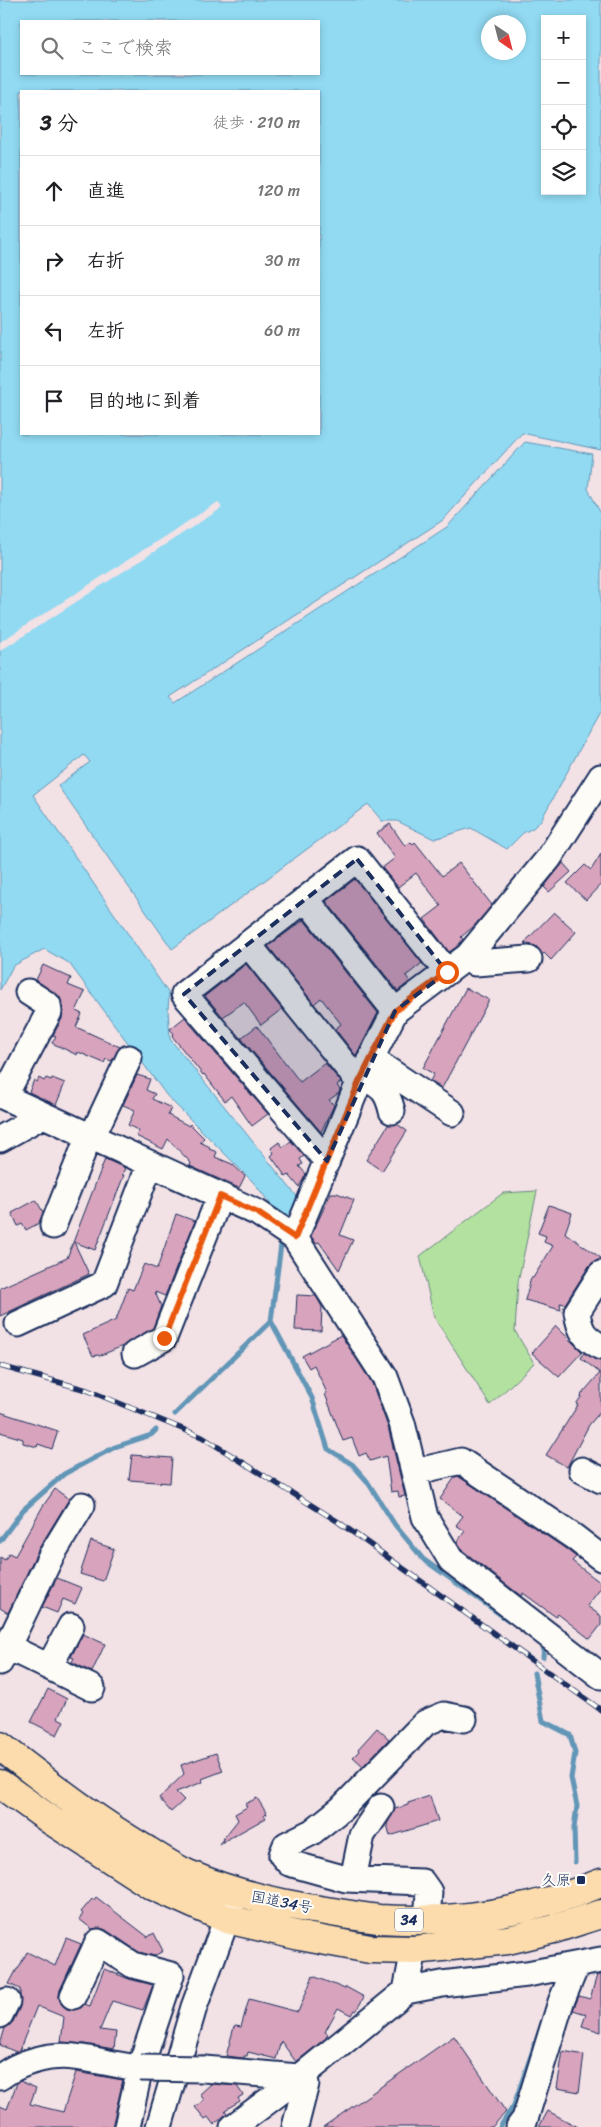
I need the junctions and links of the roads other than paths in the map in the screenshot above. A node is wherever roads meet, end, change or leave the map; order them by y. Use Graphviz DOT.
graph roads {
  1 [pos="601,777"];
  2 [pos="306,899"];
  3 [pos="248,944"];
  4 [pos="468,956"];
  5 [pos="529,959"];
  6 [pos="447,972"];
  7 [pos="28,992"];
  8 [pos="395,1011"];
  9 [pos="129,1058"];
  10 [pos="364,1072"];
  11 [pos="2,1096"];
  12 [pos="392,1111"];
  13 [pos="452,1113"];
  14 [pos="43,1115"];
  15 [pos="90,1136"];
  16 [pos="0,1139"];
  17 [pos="327,1161"];
  18 [pos="150,1164"];
  19 [pos="220,1196"];
  20 [pos="54,1226"];
  21 [pos="294,1238"];
  22 [pos="601,1274"];
  23 [pos="18,1324"];
  24 [pos="601,1347"];
  25 [pos="135,1354"];
  26 [pos="414,1472"];
  27 [pos="82,1506"];
  28 [pos="601,1558"];
  29 [pos="71,1626"];
  30 [pos="4,1654"];
  31 [pos="49,1667"];
  32 [pos="601,1676"];
  33 [pos="92,1688"];
  34 [pos="464,1719"];
  35 [pos="0,1746"];
  36 [pos="0,1784"];
  37 [pos="381,1807"];
  38 [pos="353,1879"];
  39 [pos="601,1883"];
  40 [pos="236,1893"];
  41 [pos="601,1914"];
  42 [pos="227,1919"];
  43 [pos="427,1921"];
  44 [pos="414,1950"];
  45 [pos="601,1960"];
  46 [pos="576,1966"];
  47 [pos="406,1991"];
  48 [pos="73,1996"];
  49 [pos="140,2068"];
  50 [pos="1,2074"];
  51 [pos="302,2076"];
  52 [pos="126,2127"];
  53 [pos="159,2127"];
  54 [pos="233,2127"];
  55 [pos="295,2127"];
  56 [pos="518,2127"];
  1 -- 4 [label="street"];
  2 -- 3 [label="street"];
  2 -- 6 [label="street"];
  2 -- 8 [label="street"];
  3 -- 10 [label="street"];
  3 -- 17 [label="street"];
  4 -- 5 [label="street"];
  4 -- 6 [label="street"];
  6 -- 8 [label="street"];
  7 -- 11 [label="street"];
  8 -- 10 [label="street"];
  9 -- 15 [label="street"];
  10 -- 12 [label="street"];
  10 -- 13 [label="street"];
  10 -- 17 [label="street"];
  11 -- 14 [label="street"];
  14 -- 15 [label="street"];
  14 -- 16 [label="street"];
  15 -- 18 [label="street"];
  15 -- 20 [label="street"];
  17 -- 21 [label="street"];
  18 -- 19 [label="street"];
  18 -- 23 [label="street"];
  19 -- 21 [label="street"];
  19 -- 25 [label="street"];
  21 -- 26 [label="street"];
  22 -- 24 [label="street"];
  26 -- 28 [label="street"];
  26 -- 32 [label="street"];
  27 -- 30 [label="street"];
  29 -- 31 [label="street"];
  30 -- 31 [label="street"];
  31 -- 33 [label="street"];
  34 -- 38 [label="street"];
  35 -- 40 [label="highway, 国道34号 / 34"];
  36 -- 42 [label="highway, 国道34号 / 34"];
  37 -- 38 [label="street"];
  38 -- 43 [label="street"];
  39 -- 43 [label="highway, 国道34号 / 34"];
  40 -- 42 [label="street"];
  40 -- 43 [label="highway, 国道34号 / 34"];
  41 -- 44 [label="highway, 国道34号 / 34"];
  42 -- 44 [label="highway, 国道34号 / 34"];
  42 -- 53 [label="street"];
  44 -- 47 [label="street"];
  45 -- 46 [label="street"];
  46 -- 47 [label="street"];
  46 -- 56 [label="street"];
  47 -- 51 [label="street"];
  48 -- 49 [label="street"];
  49 -- 50 [label="street"];
  49 -- 51 [label="street, bridge"];
  49 -- 52 [label="street"];
  51 -- 54 [label="street"];
  51 -- 55 [label="street"];
}
